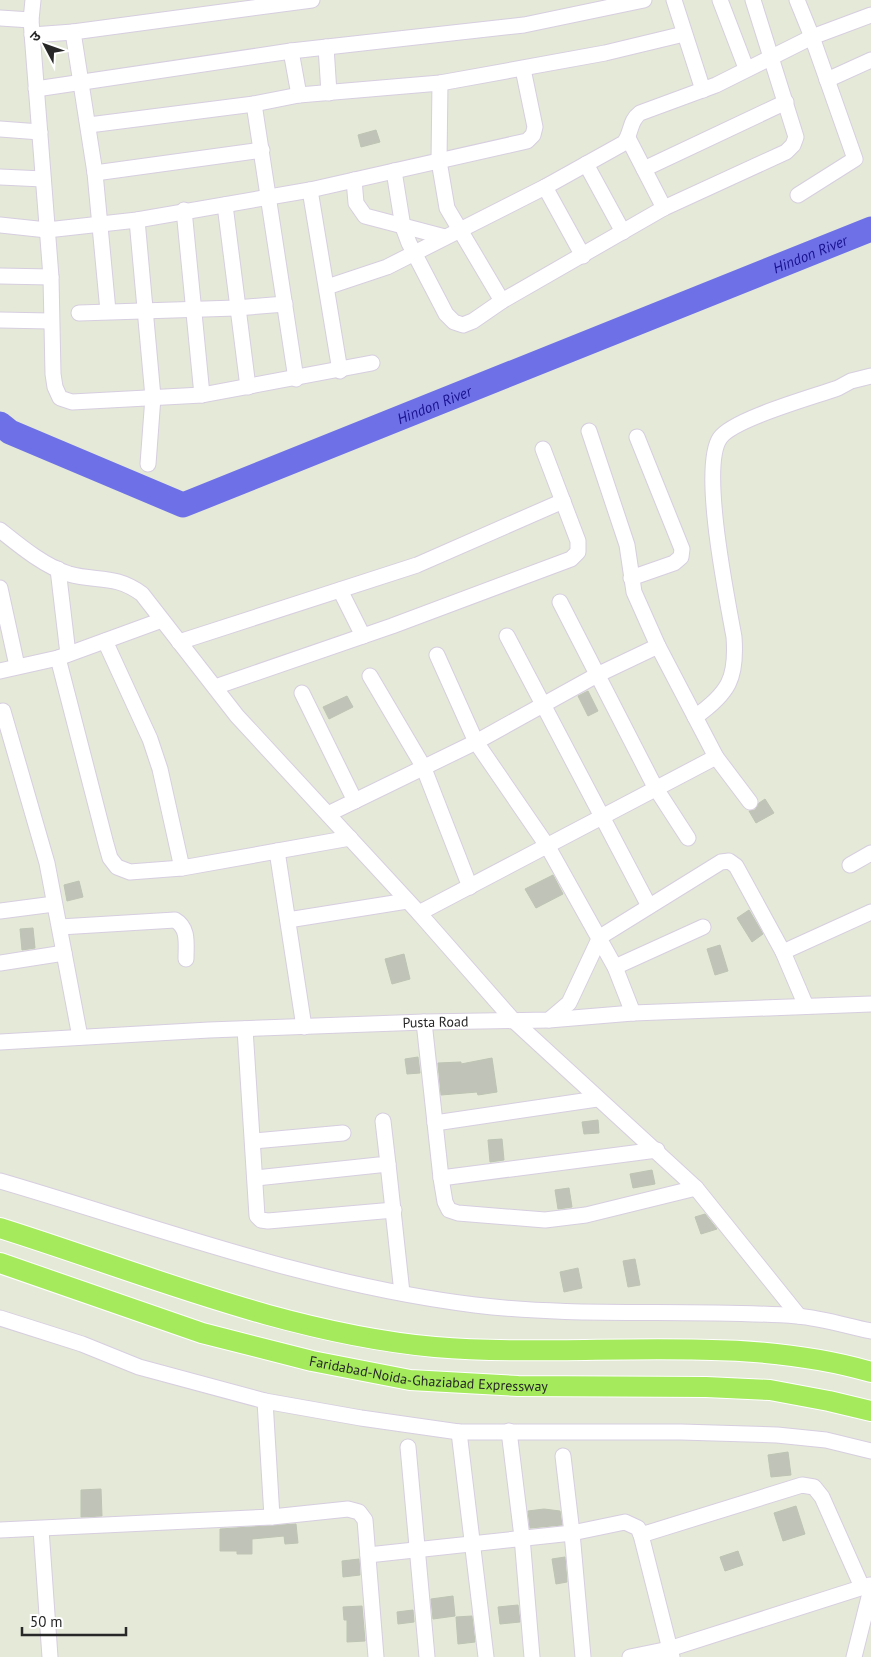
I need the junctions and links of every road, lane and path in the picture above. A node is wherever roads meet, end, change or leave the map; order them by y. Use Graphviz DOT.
graph roads {
  1 [pos="33,0"];
  2 [pos="312,0"];
  3 [pos="644,0"];
  4 [pos="674,0"];
  5 [pos="720,0"];
  6 [pos="753,0"];
  7 [pos="796,0"];
  8 [pos="871,14"];
  9 [pos="0,18"];
  10 [pos="31,20"];
  11 [pos="73,32"];
  12 [pos="684,34"];
  13 [pos="32,36"];
  14 [pos="812,37"];
  15 [pos="326,47"];
  16 [pos="291,51"];
  17 [pos="771,55"];
  18 [pos="871,60"];
  19 [pos="746,68"];
  20 [pos="523,69"];
  21 [pos="827,80"];
  22 [pos="80,83"];
  23 [pos="440,83"];
  24 [pos="36,90"];
  25 [pos="703,90"];
  26 [pos="329,93"];
  27 [pos="299,95"];
  28 [pos="786,102"];
  29 [pos="254,104"];
  30 [pos="89,125"];
  31 [pos="0,129"];
  32 [pos="40,132"];
  33 [pos="628,138"];
  34 [pos="262,150"];
  35 [pos="439,161"];
  36 [pos="586,164"];
  37 [pos="644,169"];
  38 [pos="394,171"];
  39 [pos="95,173"];
  40 [pos="0,177"];
  41 [pos="43,179"];
  42 [pos="354,180"];
  43 [pos="545,188"];
  44 [pos="310,190"];
  45 [pos="798,195"];
  46 [pos="270,197"];
  47 [pos="225,205"];
  48 [pos="664,208"];
  49 [pos="184,210"];
  50 [pos="137,220"];
  51 [pos="0,226"];
  52 [pos="100,226"];
  53 [pos="403,227"];
  54 [pos="47,230"];
  55 [pos="460,230"];
  56 [pos="622,232"];
  57 [pos="445,237"];
  58 [pos="414,252"];
  59 [pos="582,256"];
  60 [pos="0,276"];
  61 [pos="51,276"];
  62 [pos="327,287"];
  63 [pos="502,300"];
  64 [pos="285,304"];
  65 [pos="236,308"];
  66 [pos="196,310"];
  67 [pos="108,311"];
  68 [pos="145,312"];
  69 [pos="79,313"];
  70 [pos="0,320"];
  71 [pos="50,321"];
  72 [pos="372,363"];
  73 [pos="340,371"];
  74 [pos="871,376"];
  75 [pos="296,379"];
  76 [pos="248,387"];
  77 [pos="202,395"];
  78 [pos="153,397"];
  79 [pos="589,431"];
  80 [pos="637,437"];
  81 [pos="543,449"];
  82 [pos="148,464"];
  83 [pos="563,501"];
  84 [pos="1,533"];
  85 [pos="58,569"];
  86 [pos="631,578"];
  87 [pos="0,588"];
  88 [pos="340,590"];
  89 [pos="560,602"];
  90 [pos="162,620"];
  91 [pos="363,636"];
  92 [pos="507,636"];
  93 [pos="105,641"];
  94 [pos="179,642"];
  95 [pos="658,646"];
  96 [pos="438,655"];
  97 [pos="63,656"];
  98 [pos="17,666"];
  99 [pos="0,671"];
  100 [pos="596,675"];
  101 [pos="370,676"];
  102 [pos="214,687"];
  103 [pos="302,693"];
  104 [pos="543,706"];
  105 [pos="3,711"];
  106 [pos="695,717"];
  107 [pos="476,742"];
  108 [pos="716,757"];
  109 [pos="423,766"];
  110 [pos="655,787"];
  111 [pos="355,800"];
  112 [pos="750,802"];
  113 [pos="328,814"];
  114 [pos="602,819"];
  115 [pos="350,838"];
  116 [pos="688,838"];
  117 [pos="548,847"];
  118 [pos="277,851"];
  119 [pos="871,853"];
  120 [pos="850,865"];
  121 [pos="182,868"];
  122 [pos="470,887"];
  123 [pos="408,901"];
  124 [pos="54,904"];
  125 [pos="649,906"];
  126 [pos="0,911"];
  127 [pos="871,912"];
  128 [pos="419,913"];
  129 [pos="288,920"];
  130 [pos="60,927"];
  131 [pos="703,927"];
  132 [pos="600,937"];
  133 [pos="783,952"];
  134 [pos="64,953"];
  135 [pos="186,959"];
  136 [pos="0,963"];
  137 [pos="615,967"];
  138 [pos="871,1004"];
  139 [pos="806,1006"];
  140 [pos="633,1013"];
  141 [pos="513,1020"];
  142 [pos="549,1020"];
  143 [pos="424,1022"];
  144 [pos="304,1027"];
  145 [pos="245,1029"];
  146 [pos="80,1037"];
  147 [pos="0,1042"];
  148 [pos="597,1099"];
  149 [pos="383,1121"];
  150 [pos="435,1123"];
  151 [pos="343,1133"];
  152 [pos="253,1141"];
  153 [pos="657,1150"];
  154 [pos="388,1164"];
  155 [pos="256,1178"];
  156 [pos="441,1178"];
  157 [pos="0,1181"];
  158 [pos="696,1188"];
  159 [pos="394,1210"];
  160 [pos="0,1228"];
  161 [pos="0,1263"];
  162 [pos="402,1293"];
  163 [pos="799,1316"];
  164 [pos="0,1318"];
  165 [pos="871,1331"];
  166 [pos="871,1372"];
  167 [pos="265,1401"];
  168 [pos="871,1411"];
  169 [pos="509,1431"];
  170 [pos="459,1432"];
  171 [pos="408,1447"];
  172 [pos="871,1451"];
  173 [pos="563,1456"];
  174 [pos="272,1517"];
  175 [pos="41,1528"];
  176 [pos="0,1530"];
  177 [pos="572,1533"];
  178 [pos="641,1536"];
  179 [pos="522,1537"];
  180 [pos="473,1544"];
  181 [pos="417,1550"];
  182 [pos="368,1555"];
  183 [pos="868,1587"];
  184 [pos="670,1653"];
  185 [pos="50,1657"];
  186 [pos="376,1657"];
  187 [pos="427,1657"];
  188 [pos="486,1657"];
  189 [pos="532,1657"];
  190 [pos="583,1657"];
  191 [pos="630,1657"];
  192 [pos="854,1657"];
  1 -- 10 [label="street"];
  2 -- 11 [label="street"];
  3 -- 15 [label="street"];
  4 -- 12 [label="street"];
  5 -- 19 [label="street"];
  6 -- 17 [label="street"];
  7 -- 14 [label="street"];
  8 -- 14 [label="street"];
  9 -- 10 [label="street"];
  10 -- 13 [label="street"];
  11 -- 13 [label="street"];
  11 -- 22 [label="street"];
  12 -- 20 [label="street"];
  12 -- 25 [label="street"];
  13 -- 24 [label="street"];
  14 -- 17 [label="street"];
  14 -- 21 [label="street"];
  15 -- 16 [label="street"];
  15 -- 26 [label="street"];
  16 -- 22 [label="street"];
  16 -- 27 [label="street"];
  17 -- 19 [label="street"];
  17 -- 28 [label="street"];
  18 -- 21 [label="street"];
  19 -- 25 [label="street"];
  20 -- 23 [label="street"];
  20 -- 35 [label="street"];
  21 -- 45 [label="street"];
  22 -- 24 [label="street"];
  22 -- 30 [label="street"];
  23 -- 26 [label="street"];
  23 -- 35 [label="street"];
  24 -- 32 [label="street"];
  25 -- 33 [label="street"];
  26 -- 27 [label="street"];
  27 -- 29 [label="street"];
  28 -- 37 [label="street"];
  28 -- 48 [label="street"];
  29 -- 30 [label="street"];
  29 -- 34 [label="street"];
  30 -- 39 [label="street"];
  31 -- 32 [label="street"];
  32 -- 41 [label="street"];
  33 -- 36 [label="street"];
  33 -- 37 [label="street"];
  34 -- 39 [label="street"];
  34 -- 46 [label="street"];
  35 -- 38 [label="street"];
  35 -- 55 [label="street"];
  36 -- 43 [label="street"];
  36 -- 56 [label="street"];
  37 -- 48 [label="street"];
  38 -- 42 [label="street"];
  38 -- 53 [label="street"];
  39 -- 52 [label="street"];
  40 -- 41 [label="street"];
  41 -- 54 [label="street"];
  42 -- 44 [label="street"];
  42 -- 53 [label="street"];
  43 -- 55 [label="street"];
  43 -- 59 [label="street"];
  44 -- 46 [label="street"];
  44 -- 62 [label="street"];
  46 -- 47 [label="street"];
  46 -- 64 [label="street"];
  47 -- 49 [label="street"];
  47 -- 65 [label="street"];
  48 -- 56 [label="street"];
  49 -- 50 [label="street"];
  49 -- 66 [label="street"];
  50 -- 52 [label="street"];
  50 -- 68 [label="street"];
  51 -- 54 [label="street"];
  52 -- 54 [label="street"];
  52 -- 67 [label="street"];
  53 -- 57 [label="street"];
  53 -- 58 [label="street"];
  54 -- 61 [label="street"];
  55 -- 57 [label="street"];
  55 -- 63 [label="street"];
  56 -- 59 [label="street"];
  57 -- 58 [label="street"];
  58 -- 62 [label="street"];
  58 -- 63 [label="street"];
  59 -- 63 [label="street"];
  60 -- 61 [label="street"];
  61 -- 71 [label="street"];
  62 -- 73 [label="street"];
  64 -- 65 [label="street"];
  64 -- 75 [label="street"];
  65 -- 66 [label="street"];
  65 -- 76 [label="street"];
  66 -- 68 [label="street"];
  66 -- 77 [label="street"];
  67 -- 68 [label="street"];
  67 -- 69 [label="street"];
  68 -- 78 [label="street"];
  70 -- 71 [label="street"];
  71 -- 78 [label="street"];
  72 -- 73 [label="street"];
  73 -- 75 [label="street"];
  74 -- 106 [label="street"];
  75 -- 76 [label="street"];
  76 -- 77 [label="street"];
  77 -- 78 [label="street"];
  78 -- 82 [label="street"];
  79 -- 86 [label="street"];
  80 -- 86 [label="street"];
  81 -- 83 [label="street"];
  83 -- 88 [label="street"];
  83 -- 91 [label="street"];
  84 -- 85 [label="street"];
  85 -- 90 [label="street"];
  85 -- 97 [label="street"];
  86 -- 95 [label="street"];
  87 -- 98 [label="street"];
  88 -- 91 [label="street"];
  88 -- 94 [label="street"];
  89 -- 100 [label="street"];
  90 -- 93 [label="street"];
  90 -- 94 [label="street"];
  91 -- 102 [label="street"];
  92 -- 104 [label="street"];
  93 -- 97 [label="street"];
  93 -- 121 [label="street"];
  94 -- 102 [label="street"];
  95 -- 100 [label="street"];
  95 -- 106 [label="street"];
  96 -- 107 [label="street"];
  97 -- 98 [label="street"];
  97 -- 121 [label="street"];
  98 -- 99 [label="street"];
  100 -- 104 [label="street"];
  100 -- 110 [label="street"];
  101 -- 109 [label="street"];
  102 -- 113 [label="street"];
  103 -- 111 [label="street"];
  104 -- 107 [label="street"];
  104 -- 114 [label="street"];
  105 -- 124 [label="street"];
  106 -- 108 [label="street"];
  107 -- 109 [label="street"];
  107 -- 117 [label="street"];
  108 -- 110 [label="street"];
  108 -- 112 [label="street"];
  109 -- 111 [label="street"];
  109 -- 122 [label="street"];
  110 -- 114 [label="street"];
  110 -- 116 [label="street"];
  111 -- 113 [label="street"];
  113 -- 115 [label="street"];
  114 -- 117 [label="street"];
  114 -- 125 [label="street"];
  115 -- 118 [label="street"];
  115 -- 123 [label="street"];
  117 -- 122 [label="street"];
  117 -- 132 [label="street"];
  118 -- 121 [label="street"];
  118 -- 129 [label="street"];
  119 -- 120 [label="street"];
  122 -- 128 [label="street"];
  123 -- 128 [label="street"];
  123 -- 129 [label="street"];
  124 -- 126 [label="street"];
  124 -- 130 [label="street"];
  125 -- 132 [label="street"];
  125 -- 133 [label="street"];
  127 -- 133 [label="street"];
  128 -- 141 [label="street"];
  129 -- 144 [label="street"];
  130 -- 134 [label="street"];
  130 -- 135 [label="street"];
  131 -- 137 [label="street"];
  132 -- 137 [label="street"];
  132 -- 142 [label="street"];
  133 -- 139 [label="street"];
  134 -- 136 [label="street"];
  134 -- 146 [label="street"];
  137 -- 140 [label="street"];
  138 -- 139 [label="street, Pusta Road"];
  139 -- 140 [label="street, Pusta Road"];
  140 -- 142 [label="street, Pusta Road"];
  141 -- 142 [label="street, Pusta Road"];
  141 -- 143 [label="street, Pusta Road"];
  141 -- 148 [label="street"];
  143 -- 144 [label="street, Pusta Road"];
  143 -- 150 [label="street"];
  144 -- 145 [label="street, Pusta Road"];
  145 -- 146 [label="street, Pusta Road"];
  145 -- 152 [label="street"];
  146 -- 147 [label="street, Pusta Road"];
  148 -- 150 [label="street"];
  148 -- 153 [label="street"];
  149 -- 154 [label="street"];
  150 -- 156 [label="street"];
  151 -- 152 [label="street"];
  152 -- 155 [label="street"];
  153 -- 156 [label="street"];
  153 -- 158 [label="street"];
  154 -- 155 [label="street"];
  154 -- 159 [label="street"];
  155 -- 159 [label="street"];
  156 -- 158 [label="street"];
  157 -- 162 [label="street"];
  158 -- 163 [label="street"];
  159 -- 162 [label="street"];
  160 -- 166 [label="main road, Faridabad-Noida-Ghaziabad Expressway"];
  161 -- 168 [label="main road, Faridabad-Noida-Ghaziabad Expressway"];
  162 -- 163 [label="street"];
  163 -- 165 [label="street"];
  164 -- 167 [label="street"];
  167 -- 170 [label="street"];
  167 -- 174 [label="street"];
  169 -- 170 [label="street"];
  169 -- 172 [label="street"];
  169 -- 179 [label="street"];
  170 -- 180 [label="street"];
  171 -- 181 [label="street"];
  173 -- 177 [label="street"];
  174 -- 175 [label="street"];
  174 -- 182 [label="street"];
  175 -- 176 [label="street"];
  175 -- 185 [label="street"];
  177 -- 178 [label="street"];
  177 -- 179 [label="street"];
  177 -- 190 [label="street"];
  178 -- 183 [label="street"];
  178 -- 184 [label="street"];
  179 -- 180 [label="street"];
  179 -- 189 [label="street"];
  180 -- 181 [label="street"];
  180 -- 188 [label="street"];
  181 -- 182 [label="street"];
  181 -- 187 [label="street"];
  182 -- 186 [label="street"];
  183 -- 184 [label="street"];
  183 -- 192 [label="street"];
  184 -- 191 [label="street"];
}
